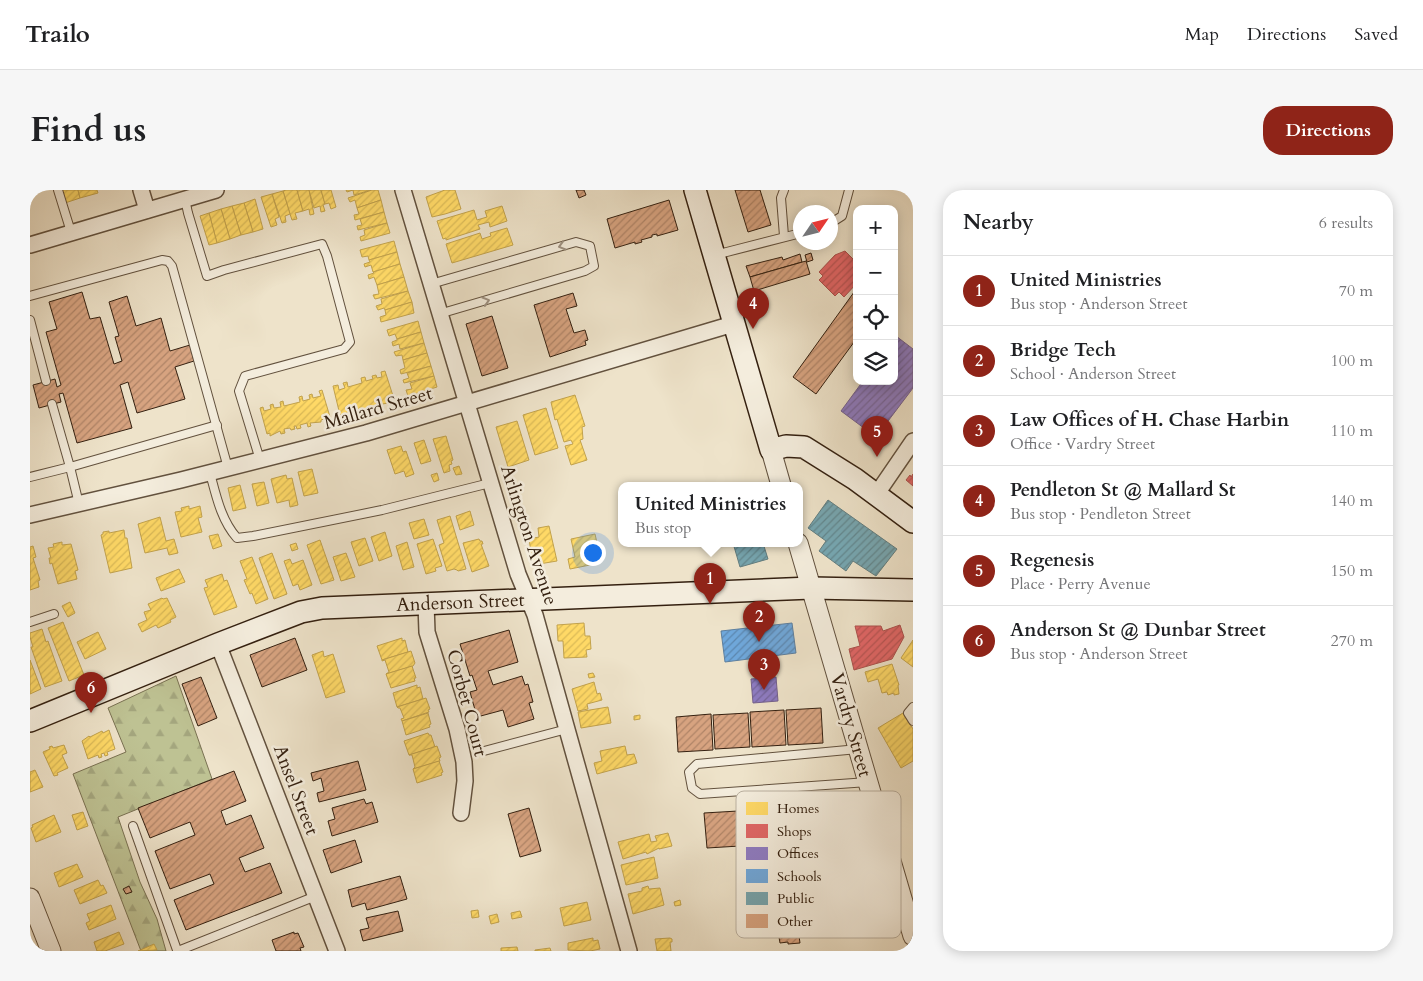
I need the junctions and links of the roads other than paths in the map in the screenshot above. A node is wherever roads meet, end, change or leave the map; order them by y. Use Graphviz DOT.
graph roads {
  1 [pos="58,190"];
  2 [pos="141,190"];
  3 [pos="216,190"];
  4 [pos="403,190"];
  5 [pos="695,190"];
  6 [pos="784,190"];
  7 [pos="849,190"];
  8 [pos="185,199"];
  9 [pos="147,210"];
  10 [pos="838,218"];
  11 [pos="71,232"];
  12 [pos="793,234"];
  13 [pos="784,236"];
  14 [pos="30,244"];
  15 [pos="713,255"];
  16 [pos="431,284"];
  17 [pos="30,296"];
  18 [pos="440,314"];
  19 [pos="30,320"];
  20 [pos="733,324"];
  21 [pos="46,381"];
  22 [pos="466,403"];
  23 [pos="52,404"];
  24 [pos="217,425"];
  25 [pos="913,441"];
  26 [pos="770,450"];
  27 [pos="260,460"];
  28 [pos="70,467"];
  29 [pos="228,468"];
  30 [pos="210,472"];
  31 [pos="30,477"];
  32 [pos="490,482"];
  33 [pos="780,482"];
  34 [pos="876,495"];
  35 [pos="79,504"];
  36 [pos="30,515"];
  37 [pos="913,522"];
  38 [pos="799,547"];
  39 [pos="811,588"];
  40 [pos="913,590"];
  41 [pos="528,600"];
  42 [pos="426,604"];
  43 [pos="54,614"];
  44 [pos="30,622"];
  45 [pos="218,644"];
  46 [pos="913,707"];
  47 [pos="913,721"];
  48 [pos="30,722"];
  49 [pos="567,729"];
  50 [pos="858,749"];
  51 [pos="484,751"];
  52 [pos="868,782"];
  53 [pos="736,791"];
  54 [pos="742,791"];
  55 [pos="871,791"];
  56 [pos="461,813"];
  57 [pos="133,826"];
  58 [pos="901,895"];
  59 [pos="316,896"];
  60 [pos="30,898"];
  61 [pos="913,936"];
  62 [pos="178,950"];
  63 [pos="51,951"];
  64 [pos="337,951"];
  65 [pos="630,951"];
  1 -- 11 [label="lane"];
  2 -- 9 [label="street"];
  3 -- 8 [label="street"];
  4 -- 16 [label="street, Arlington Avenue"];
  5 -- 15 [label="main road"];
  6 -- 13 [label="lane"];
  7 -- 10 [label="lane"];
  8 -- 9 [label="street"];
  8 -- 27 [label="lane"];
  9 -- 11 [label="street"];
  11 -- 14 [label="street"];
  12 -- 13 [label="lane"];
  13 -- 15 [label="lane"];
  15 -- 20 [label="main road"];
  16 -- 18 [label="street, Arlington Avenue"];
  18 -- 16 [label="lane, one-way"];
  17 -- 24 [label="lane"];
  18 -- 22 [label="street, Arlington Avenue"];
  19 -- 21 [label="lane"];
  20 -- 22 [label="street, Mallard Street"];
  20 -- 26 [label="main road"];
  22 -- 27 [label="street, Mallard Street"];
  22 -- 32 [label="street, Arlington Avenue"];
  23 -- 28 [label="lane"];
  24 -- 28 [label="lane"];
  24 -- 29 [label="lane"];
  25 -- 34 [label="street"];
  26 -- 33 [label="street"];
  26 -- 34 [label="main road"];
  27 -- 29 [label="street, Mallard Street"];
  28 -- 31 [label="lane"];
  28 -- 35 [label="lane"];
  29 -- 30 [label="street, Mallard Street"];
  30 -- 32 [label="lane"];
  30 -- 35 [label="street, Mallard Street"];
  32 -- 41 [label="street, Arlington Avenue"];
  34 -- 37 [label="main road"];
  35 -- 36 [label="street, Mallard Street"];
  38 -- 39 [label="street, Vardry Street"];
  39 -- 40 [label="main road, Anderson Street"];
  39 -- 41 [label="main road, Anderson Street"];
  39 -- 50 [label="street, Vardry Street"];
  41 -- 42 [label="main road, Anderson Street"];
  41 -- 49 [label="street, Arlington Avenue"];
  42 -- 45 [label="main road, Anderson Street"];
  42 -- 56 [label="street, Corbet Court"];
  43 -- 44 [label="lane"];
  45 -- 48 [label="main road, Anderson Street"];
  45 -- 59 [label="street, Ansel Street"];
  46 -- 47 [label="lane"];
  49 -- 51 [label="lane"];
  49 -- 65 [label="street, Arlington Avenue"];
  50 -- 52 [label="street, Vardry Street"];
  50 -- 53 [label="lane"];
  52 -- 54 [label="lane"];
  52 -- 55 [label="street, Vardry Street"];
  57 -- 62 [label="lane"];
  58 -- 61 [label="street, Vardry Street"];
  59 -- 62 [label="lane"];
  59 -- 64 [label="street, Ansel Street"];
  60 -- 63 [label="street"];
}
